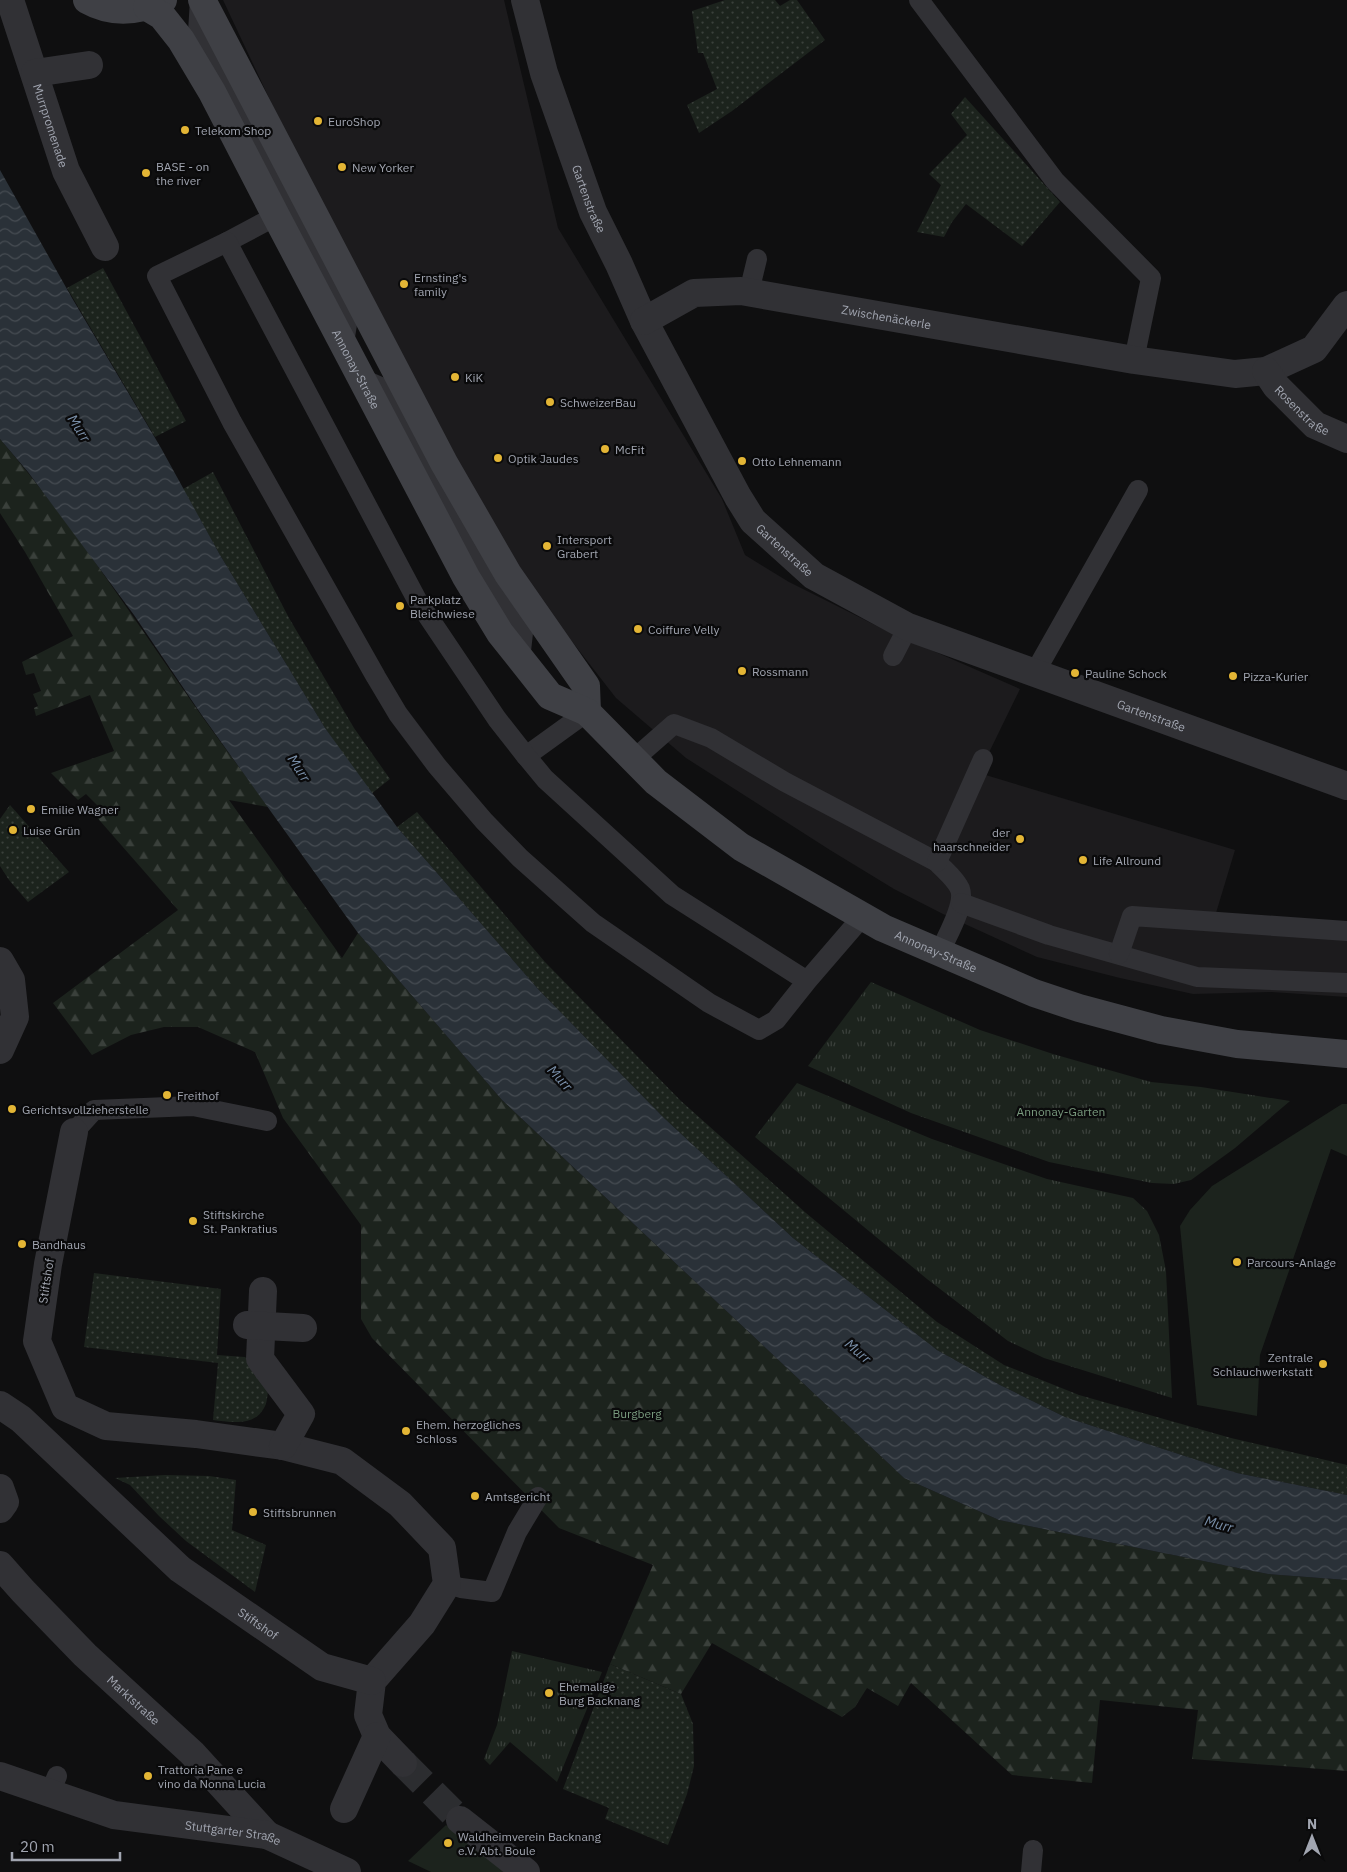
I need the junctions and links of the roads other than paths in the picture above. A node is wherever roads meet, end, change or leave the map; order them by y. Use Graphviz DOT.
graph roads {
  1 [pos="10,0"];
  2 [pos="87,0"];
  3 [pos="201,0"];
  4 [pos="525,0"];
  5 [pos="919,0"];
  6 [pos="157,8"];
  7 [pos="198,32"];
  8 [pos="89,65"];
  9 [pos="35,73"];
  10 [pos="276,216"];
  11 [pos="226,242"];
  12 [pos="105,247"];
  13 [pos="757,259"];
  14 [pos="749,292"];
  15 [pos="1347,305"];
  16 [pos="644,321"];
  17 [pos="354,329"];
  18 [pos="1134,360"];
  19 [pos="1266,371"];
  20 [pos="380,377"];
  21 [pos="1347,439"];
  22 [pos="1138,490"];
  23 [pos="908,627"];
  24 [pos="523,633"];
  25 [pos="552,638"];
  26 [pos="893,656"];
  27 [pos="520,660"];
  28 [pos="1034,674"];
  29 [pos="587,712"];
  30 [pos="526,756"];
  31 [pos="983,759"];
  32 [pos="633,760"];
  33 [pos="1347,786"];
  34 [pos="936,862"];
  35 [pos="962,902"];
  36 [pos="863,916"];
  37 [pos="1347,931"];
  38 [pos="940,952"];
  39 [pos="1119,954"];
  40 [pos="0,961"];
  41 [pos="807,981"];
  42 [pos="1347,983"];
  43 [pos="0,1050"];
  44 [pos="1347,1054"];
  45 [pos="267,1121"];
  46 [pos="74,1132"];
  47 [pos="263,1291"];
  48 [pos="254,1325"];
  49 [pos="302,1328"];
  50 [pos="0,1405"];
  51 [pos="283,1446"];
  52 [pos="0,1488"];
  53 [pos="538,1497"];
  54 [pos="0,1509"];
  55 [pos="0,1565"];
  56 [pos="447,1584"];
  57 [pos="372,1681"];
  58 [pos="376,1736"];
  59 [pos="403,1763"];
  60 [pos="0,1776"];
  61 [pos="344,1809"];
  62 [pos="460,1820"];
  63 [pos="267,1835"];
  64 [pos="1033,1850"];
  65 [pos="347,1872"];
  66 [pos="526,1872"];
  67 [pos="1030,1872"];
  1 -- 9 [label="street, Murrpromenade"];
  2 -- 6 [label="street"];
  3 -- 7 [label="lane"];
  3 -- 17 [label="street, Annonay-Straße"];
  4 -- 16 [label="street, Gartenstraße"];
  5 -- 18 [label="lane"];
  6 -- 7 [label="lane"];
  6 -- 10 [label="street, Annonay-Straße"];
  7 -- 17 [label="lane"];
  8 -- 9 [label="street"];
  9 -- 12 [label="street, Murrpromenade"];
  10 -- 11 [label="lane"];
  10 -- 17 [label="street, Annonay-Straße"];
  11 -- 30 [label="lane"];
  11 -- 41 [label="lane"];
  13 -- 14 [label="lane"];
  14 -- 16 [label="street, Zwischenäckerle"];
  14 -- 18 [label="street, Zwischenäckerle"];
  15 -- 19 [label="street, Zwischenäckerle"];
  16 -- 23 [label="street, Gartenstraße"];
  17 -- 20 [label="street, Annonay-Straße"];
  18 -- 19 [label="street, Zwischenäckerle"];
  19 -- 21 [label="street, Rosenstraße"];
  20 -- 24 [label="lane"];
  20 -- 25 [label="street, Annonay-Straße"];
  20 -- 27 [label="street, Annonay-Straße"];
  22 -- 28 [label="lane"];
  23 -- 26 [label="lane"];
  23 -- 28 [label="street, Gartenstraße"];
  24 -- 25 [label="lane"];
  24 -- 27 [label="lane"];
  25 -- 29 [label="street, Annonay-Straße"];
  27 -- 29 [label="street, Annonay-Straße"];
  28 -- 33 [label="street, Gartenstraße"];
  29 -- 30 [label="lane"];
  29 -- 32 [label="street, Annonay-Straße"];
  30 -- 41 [label="lane"];
  31 -- 34 [label="lane"];
  32 -- 34 [label="lane"];
  32 -- 36 [label="street, Annonay-Straße"];
  34 -- 35 [label="lane"];
  35 -- 38 [label="lane"];
  35 -- 39 [label="lane"];
  36 -- 38 [label="street, Annonay-Straße"];
  36 -- 41 [label="lane"];
  37 -- 39 [label="lane"];
  38 -- 44 [label="street, Annonay-Straße"];
  39 -- 42 [label="lane"];
  40 -- 43 [label="street"];
  45 -- 46 [label="lane, Stiftshof"];
  46 -- 51 [label="street, Stiftshof"];
  47 -- 48 [label="street"];
  48 -- 49 [label="street"];
  48 -- 51 [label="street"];
  50 -- 57 [label="street, Stiftshof"];
  51 -- 56 [label="street, Stiftshof"];
  52 -- 54 [label="street"];
  53 -- 56 [label="lane"];
  55 -- 63 [label="street, Marktstraße"];
  56 -- 57 [label="street"];
  57 -- 58 [label="street"];
  58 -- 59 [label="street"];
  58 -- 61 [label="street"];
  60 -- 63 [label="street, Stuttgarter Straße"];
  62 -- 66 [label="street"];
  63 -- 65 [label="street, Stuttgarter Straße"];
  64 -- 67 [label="lane"];
}
